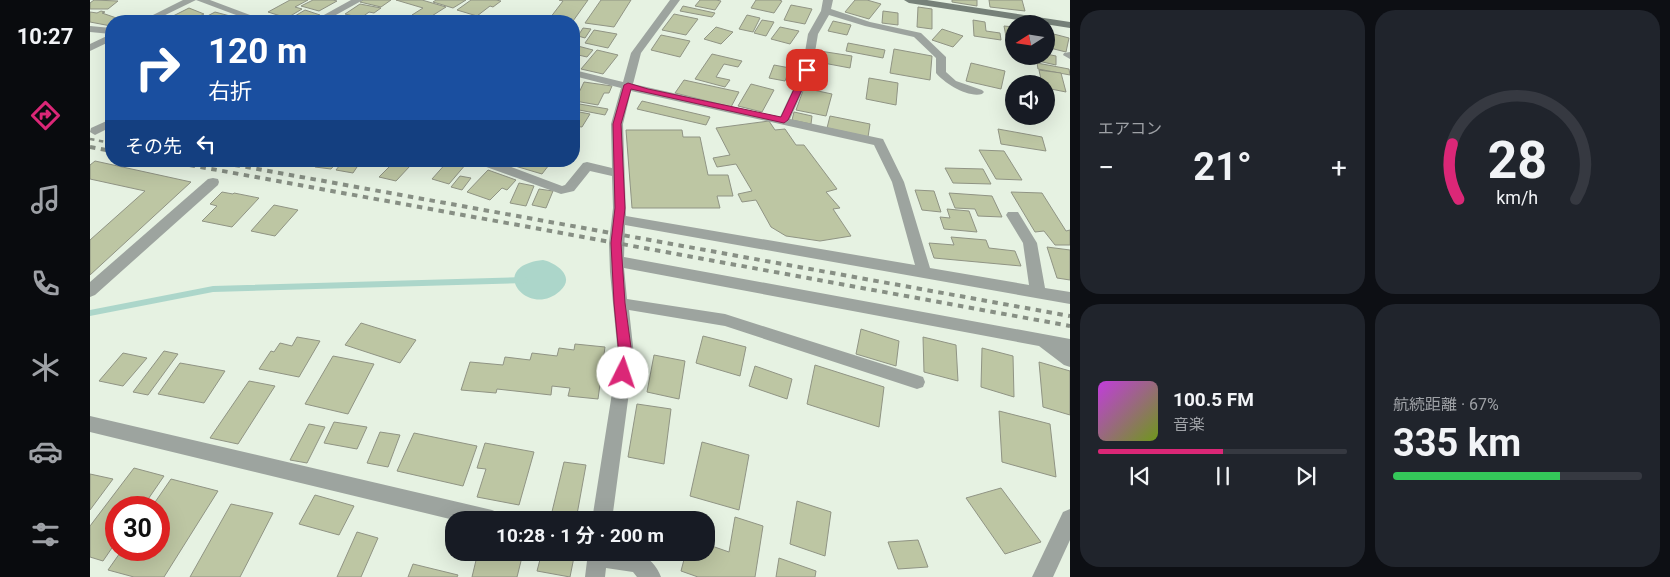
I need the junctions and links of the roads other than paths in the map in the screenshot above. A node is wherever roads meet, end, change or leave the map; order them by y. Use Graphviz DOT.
graph roads {
  1 [pos="191,0"];
  2 [pos="201,0"];
  3 [pos="358,0"];
  4 [pos="675,0"];
  5 [pos="909,0"];
  6 [pos="827,5"];
  7 [pos="159,15"];
  8 [pos="244,15"];
  9 [pos="329,15"];
  10 [pos="1070,25"];
  11 [pos="90,29"];
  12 [pos="105,30"];
  13 [pos="105,40"];
  14 [pos="90,48"];
  15 [pos="580,74"];
  16 [pos="628,85"];
  17 [pos="978,92"];
  18 [pos="784,120"];
  19 [pos="105,126"];
  20 [pos="95,131"];
  21 [pos="498,167"];
  22 [pos="618,173"];
  23 [pos="213,182"];
  24 [pos="1013,215"];
  25 [pos="619,219"];
  26 [pos="617,261"];
  27 [pos="924,273"];
  28 [pos="90,291"];
  29 [pos="1038,292"];
  30 [pos="1070,298"];
  31 [pos="619,303"];
  32 [pos="1041,340"];
  33 [pos="1070,345"];
  34 [pos="1070,360"];
  35 [pos="917,382"];
  36 [pos="90,424"];
  37 [pos="454,511"];
  38 [pos="603,511"];
  39 [pos="1070,519"];
  40 [pos="596,561"];
  41 [pos="629,561"];
  42 [pos="595,577"];
  43 [pos="651,577"];
  44 [pos="1042,577"];
  1 -- 7 [label="street"];
  2 -- 8 [label="street"];
  3 -- 9 [label="street"];
  4 -- 16 [label="street"];
  5 -- 10 [label="street"];
  6 -- 17 [label="street"];
  6 -- 18 [label="street"];
  11 -- 12 [label="street"];
  13 -- 14 [label="street"];
  15 -- 16 [label="street"];
  16 -- 18 [label="street"];
  16 -- 22 [label="street"];
  18 -- 27 [label="street"];
  19 -- 20 [label="street"];
  21 -- 22 [label="street"];
  22 -- 25 [label="street"];
  23 -- 28 [label="street"];
  24 -- 29 [label="street"];
  25 -- 26 [label="street"];
  25 -- 27 [label="street"];
  26 -- 31 [label="street"];
  26 -- 32 [label="street"];
  27 -- 29 [label="street"];
  29 -- 30 [label="street"];
  31 -- 35 [label="street"];
  31 -- 38 [label="street"];
  32 -- 33 [label="street"];
  32 -- 34 [label="street"];
  36 -- 37 [label="street"];
  39 -- 44 [label="street"];
  40 -- 42 [label="street"];
  41 -- 43 [label="street"];
}
